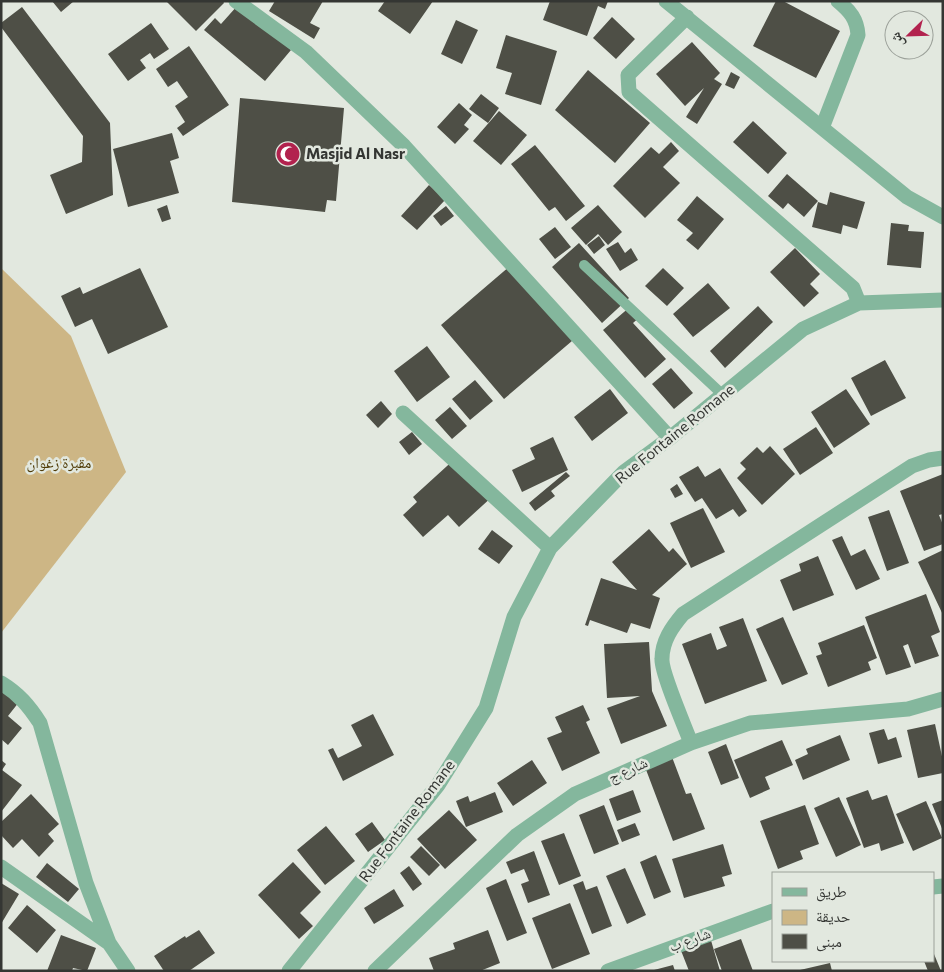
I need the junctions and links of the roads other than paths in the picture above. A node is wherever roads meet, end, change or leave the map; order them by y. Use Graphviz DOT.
graph roads {
  1 [pos="236,1"];
  2 [pos="666,1"];
  3 [pos="838,1"];
  4 [pos="687,17"];
  5 [pos="822,128"];
  6 [pos="943,217"];
  7 [pos="584,265"];
  8 [pos="943,300"];
  9 [pos="859,303"];
  10 [pos="723,395"];
  11 [pos="403,413"];
  12 [pos="670,438"];
  13 [pos="943,458"];
  14 [pos="550,548"];
  15 [pos="1,683"];
  16 [pos="943,699"];
  17 [pos="691,743"];
  18 [pos="1,866"];
  19 [pos="772,911"];
  20 [pos="108,943"];
  21 [pos="128,971"];
  22 [pos="289,971"];
  23 [pos="375,971"];
  24 [pos="608,971"];
  1 -- 12 [label="street"];
  2 -- 4 [label="street"];
  3 -- 5 [label="street"];
  4 -- 5 [label="street"];
  4 -- 9 [label="street"];
  5 -- 6 [label="street"];
  7 -- 10 [label="lane"];
  8 -- 9 [label="street, Rue Fontaine Romane"];
  9 -- 10 [label="street, Rue Fontaine Romane"];
  10 -- 12 [label="street, Rue Fontaine Romane"];
  11 -- 14 [label="street"];
  12 -- 14 [label="street, Rue Fontaine Romane"];
  13 -- 17 [label="street"];
  14 -- 22 [label="street, Rue Fontaine Romane"];
  15 -- 20 [label="street"];
  16 -- 17 [label="street, شارع ج"];
  17 -- 23 [label="street, شارع ج"];
  18 -- 20 [label="street"];
  19 -- 24 [label="street, شارع ب"];
  20 -- 21 [label="street"];
}
